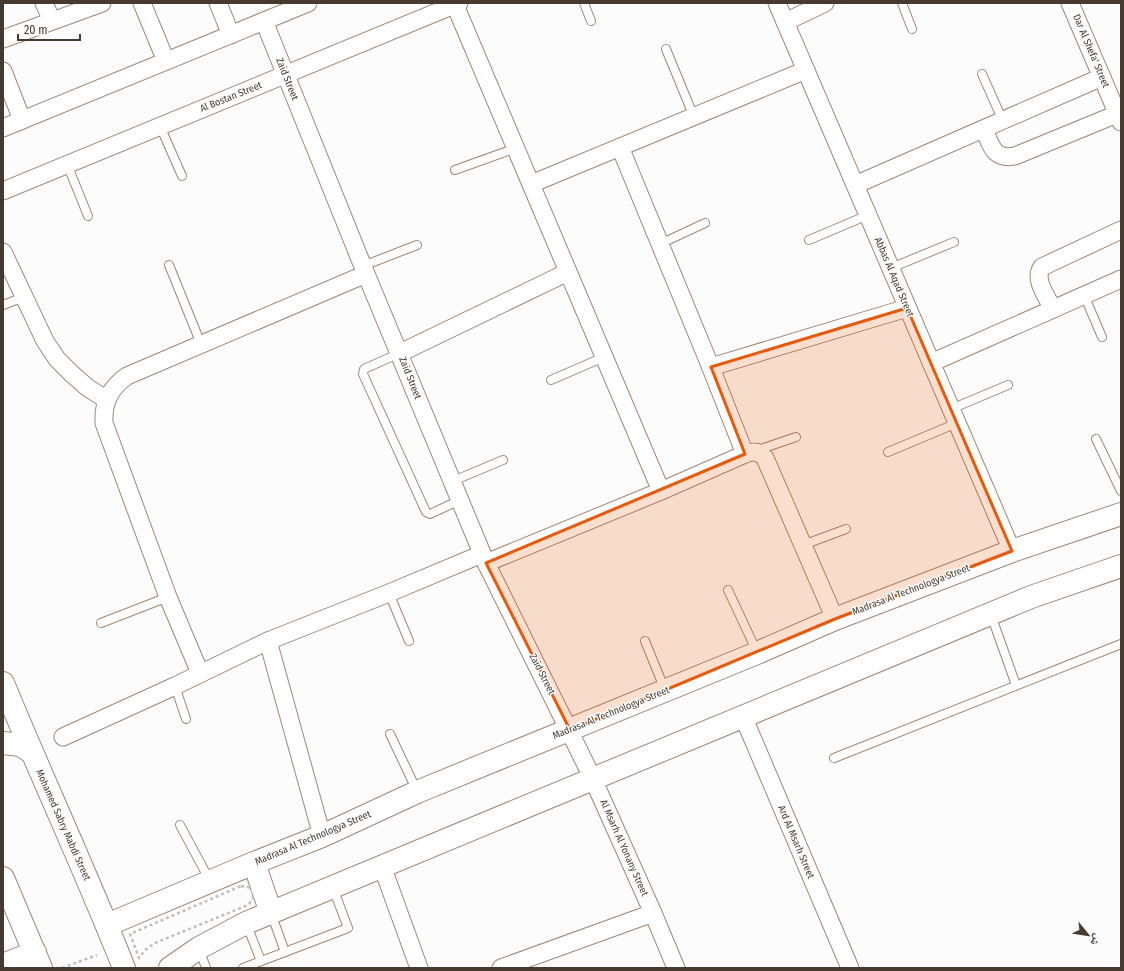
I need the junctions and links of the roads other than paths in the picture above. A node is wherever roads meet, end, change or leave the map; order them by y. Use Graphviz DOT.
graph roads {
  1 [pos="44,3"];
  2 [pos="102,3"];
  3 [pos="142,3"];
  4 [pos="218,3"];
  5 [pos="308,3"];
  6 [pos="584,3"];
  7 [pos="777,3"];
  8 [pos="825,3"];
  9 [pos="902,3"];
  10 [pos="1070,3"];
  11 [pos="457,4"];
  12 [pos="52,21"];
  13 [pos="264,21"];
  14 [pos="591,21"];
  15 [pos="785,22"];
  16 [pos="912,28"];
  17 [pos="231,35"];
  18 [pos="3,39"];
  19 [pos="666,49"];
  20 [pos="166,61"];
  21 [pos="806,70"];
  22 [pos="3,71"];
  23 [pos="286,74"];
  24 [pos="982,74"];
  25 [pos="1102,77"];
  26 [pos="694,117"];
  27 [pos="1119,118"];
  28 [pos="22,120"];
  29 [pos="1003,121"];
  30 [pos="160,126"];
  31 [pos="3,128"];
  32 [pos="984,129"];
  33 [pos="620,147"];
  34 [pos="516,148"];
  35 [pos="67,164"];
  36 [pos="455,170"];
  37 [pos="182,176"];
  38 [pos="531,184"];
  39 [pos="855,185"];
  40 [pos="3,191"];
  41 [pos="868,215"];
  42 [pos="88,216"];
  43 [pos="705,223"];
  44 [pos="1121,230"];
  45 [pos="809,240"];
  46 [pos="954,242"];
  47 [pos="660,244"];
  48 [pos="417,245"];
  49 [pos="3,252"];
  50 [pos="168,265"];
  51 [pos="891,268"];
  52 [pos="365,270"];
  53 [pos="568,272"];
  54 [pos="1121,279"];
  55 [pos="1084,295"];
  56 [pos="24,297"];
  57 [pos="3,305"];
  58 [pos="907,308"];
  59 [pos="1053,309"];
  60 [pos="1102,337"];
  61 [pos="201,344"];
  62 [pos="400,353"];
  63 [pos="604,358"];
  64 [pos="931,363"];
  65 [pos="711,367"];
  66 [pos="551,380"];
  67 [pos="1008,385"];
  68 [pos="107,400"];
  69 [pos="954,416"];
  70 [pos="796,436"];
  71 [pos="1096,439"];
  72 [pos="888,452"];
  73 [pos="748,453"];
  74 [pos="503,460"];
  75 [pos="453,482"];
  76 [pos="661,491"];
  77 [pos="1121,491"];
  78 [pos="460,500"];
  79 [pos="1121,514"];
  80 [pos="846,528"];
  81 [pos="803,545"];
  82 [pos="1012,551"];
  83 [pos="484,558"];
  84 [pos="1121,566"];
  85 [pos="728,590"];
  86 [pos="389,593"];
  87 [pos="168,597"];
  88 [pos="991,614"];
  89 [pos="835,619"];
  90 [pos="101,623"];
  91 [pos="644,640"];
  92 [pos="268,641"];
  93 [pos="409,641"];
  94 [pos="1121,644"];
  95 [pos="757,653"];
  96 [pos="200,673"];
  97 [pos="1016,685"];
  98 [pos="175,686"];
  99 [pos="666,691"];
  100 [pos="6,698"];
  101 [pos="743,716"];
  102 [pos="186,719"];
  103 [pos="570,730"];
  104 [pos="390,734"];
  105 [pos="63,737"];
  106 [pos="3,743"];
  107 [pos="31,752"];
  108 [pos="834,758"];
  109 [pos="593,779"];
  110 [pos="417,792"];
  111 [pos="180,825"];
  112 [pos="322,836"];
  113 [pos="254,863"];
  114 [pos="382,866"];
  115 [pos="3,878"];
  116 [pos="210,881"];
  117 [pos="332,887"];
  118 [pos="271,913"];
  119 [pos="653,913"];
  120 [pos="247,914"];
  121 [pos="107,925"];
  122 [pos="199,948"];
  123 [pos="285,952"];
  124 [pos="38,960"];
  125 [pos="261,962"];
  126 [pos="3,965"];
  127 [pos="124,968"];
  128 [pos="170,968"];
  129 [pos="206,968"];
  130 [pos="244,968"];
  131 [pos="419,968"];
  132 [pos="501,968"];
  133 [pos="676,968"];
  134 [pos="850,968"];
  1 -- 12 [label="street"];
  2 -- 12 [label="street"];
  3 -- 20 [label="street"];
  4 -- 17 [label="street"];
  5 -- 13 [label="street"];
  6 -- 14 [label="lane"];
  7 -- 15 [label="street, Abbas Al Aqad Street"];
  8 -- 15 [label="street"];
  9 -- 16 [label="lane"];
  10 -- 25 [label="street, Dar Al Shefa' Street"];
  11 -- 23 [label="street, Al Bostan Street"];
  11 -- 34 [label="street"];
  12 -- 18 [label="street"];
  13 -- 17 [label="street"];
  13 -- 23 [label="street, Zaid Street"];
  15 -- 21 [label="street, Abbas Al Aqad Street"];
  17 -- 20 [label="street"];
  19 -- 26 [label="lane"];
  20 -- 28 [label="street"];
  21 -- 26 [label="street"];
  21 -- 39 [label="street, Abbas Al Aqad Street"];
  22 -- 28 [label="street"];
  23 -- 30 [label="street, Al Bostan Street"];
  23 -- 52 [label="street, Zaid Street"];
  24 -- 29 [label="lane"];
  25 -- 27 [label="street, Dar Al Shefa' Street"];
  25 -- 29 [label="street"];
  26 -- 33 [label="street"];
  27 -- 32 [label="street"];
  28 -- 31 [label="street"];
  29 -- 32 [label="street"];
  30 -- 35 [label="street, Al Bostan Street"];
  30 -- 37 [label="lane"];
  32 -- 39 [label="street"];
  33 -- 38 [label="street"];
  33 -- 47 [label="street"];
  34 -- 36 [label="lane"];
  34 -- 38 [label="street"];
  35 -- 40 [label="street, Al Bostan Street"];
  35 -- 42 [label="lane"];
  38 -- 53 [label="street"];
  39 -- 41 [label="street, Abbas Al Aqad Street"];
  41 -- 45 [label="lane"];
  41 -- 51 [label="street, Abbas Al Aqad Street"];
  43 -- 47 [label="lane"];
  44 -- 59 [label="street"];
  46 -- 51 [label="lane"];
  47 -- 65 [label="street"];
  48 -- 52 [label="lane"];
  49 -- 56 [label="street"];
  50 -- 61 [label="lane"];
  51 -- 58 [label="street, Abbas Al Aqad Street"];
  52 -- 61 [label="street"];
  52 -- 62 [label="street, Zaid Street"];
  53 -- 62 [label="street"];
  53 -- 63 [label="street"];
  54 -- 55 [label="street"];
  55 -- 59 [label="street"];
  55 -- 60 [label="lane"];
  56 -- 57 [label="lane"];
  56 -- 68 [label="street"];
  58 -- 64 [label="street, Abbas Al Aqad Street"];
  58 -- 65 [label="street"];
  59 -- 64 [label="street"];
  61 -- 68 [label="street"];
  62 -- 75 [label="street, Zaid Street"];
  62 -- 78 [label="lane"];
  63 -- 66 [label="lane"];
  63 -- 76 [label="street"];
  64 -- 69 [label="street, Abbas Al Aqad Street"];
  65 -- 73 [label="street"];
  67 -- 69 [label="lane"];
  68 -- 87 [label="street"];
  69 -- 72 [label="lane"];
  69 -- 82 [label="street, Abbas Al Aqad Street"];
  70 -- 73 [label="lane"];
  71 -- 77 [label="lane"];
  73 -- 76 [label="street"];
  73 -- 81 [label="street"];
  74 -- 75 [label="lane"];
  75 -- 78 [label="street, Zaid Street"];
  76 -- 83 [label="street"];
  78 -- 83 [label="street, Zaid Street"];
  79 -- 82 [label="street, Madrasa Al Technologya Street"];
  80 -- 81 [label="lane"];
  81 -- 89 [label="street"];
  82 -- 89 [label="street, Madrasa Al Technologya Street"];
  83 -- 86 [label="street"];
  83 -- 103 [label="street, Zaid Street"];
  84 -- 88 [label="street"];
  85 -- 95 [label="lane"];
  86 -- 92 [label="street"];
  86 -- 93 [label="lane"];
  87 -- 90 [label="lane"];
  87 -- 96 [label="street"];
  88 -- 97 [label="lane"];
  88 -- 101 [label="street"];
  89 -- 95 [label="street, Madrasa Al Technologya Street"];
  91 -- 99 [label="lane"];
  92 -- 96 [label="street"];
  92 -- 112 [label="street"];
  94 -- 97 [label="lane"];
  95 -- 99 [label="street, Madrasa Al Technologya Street"];
  96 -- 98 [label="street"];
  97 -- 108 [label="lane"];
  98 -- 102 [label="lane"];
  98 -- 105 [label="street"];
  99 -- 103 [label="street, Madrasa Al Technologya Street"];
  100 -- 107 [label="street, Mohamed Sabry Mabdi Street"];
  101 -- 109 [label="street"];
  101 -- 134 [label="street, Ard Al Msarh Street"];
  103 -- 109 [label="street, Al Msarh Al Yonany Street"];
  103 -- 110 [label="street, Madrasa Al Technologya Street"];
  104 -- 110 [label="lane"];
  106 -- 107 [label="street"];
  107 -- 121 [label="street, Mohamed Sabry Mabdi Street"];
  109 -- 114 [label="street"];
  109 -- 119 [label="street, Al Msarh Al Yonany Street"];
  110 -- 112 [label="street, Madrasa Al Technologya Street"];
  111 -- 116 [label="lane"];
  112 -- 113 [label="street, Madrasa Al Technologya Street"];
  113 -- 116 [label="street, Madrasa Al Technologya Street"];
  113 -- 118 [label="street"];
  114 -- 117 [label="street"];
  114 -- 131 [label="street"];
  115 -- 124 [label="street"];
  116 -- 121 [label="street, Madrasa Al Technologya Street"];
  117 -- 118 [label="street"];
  117 -- 123 [label="lane"];
  118 -- 120 [label="street"];
  118 -- 123 [label="lane"];
  119 -- 132 [label="street"];
  119 -- 133 [label="street, Al Msarh Al Yonany Street"];
  120 -- 122 [label="street"];
  120 -- 125 [label="lane"];
  121 -- 127 [label="street, Mohamed Sabry Mabdi Street"];
  122 -- 128 [label="street"];
  122 -- 129 [label="lane"];
  123 -- 125 [label="lane"];
  124 -- 126 [label="street"];
  125 -- 130 [label="lane"];
}
